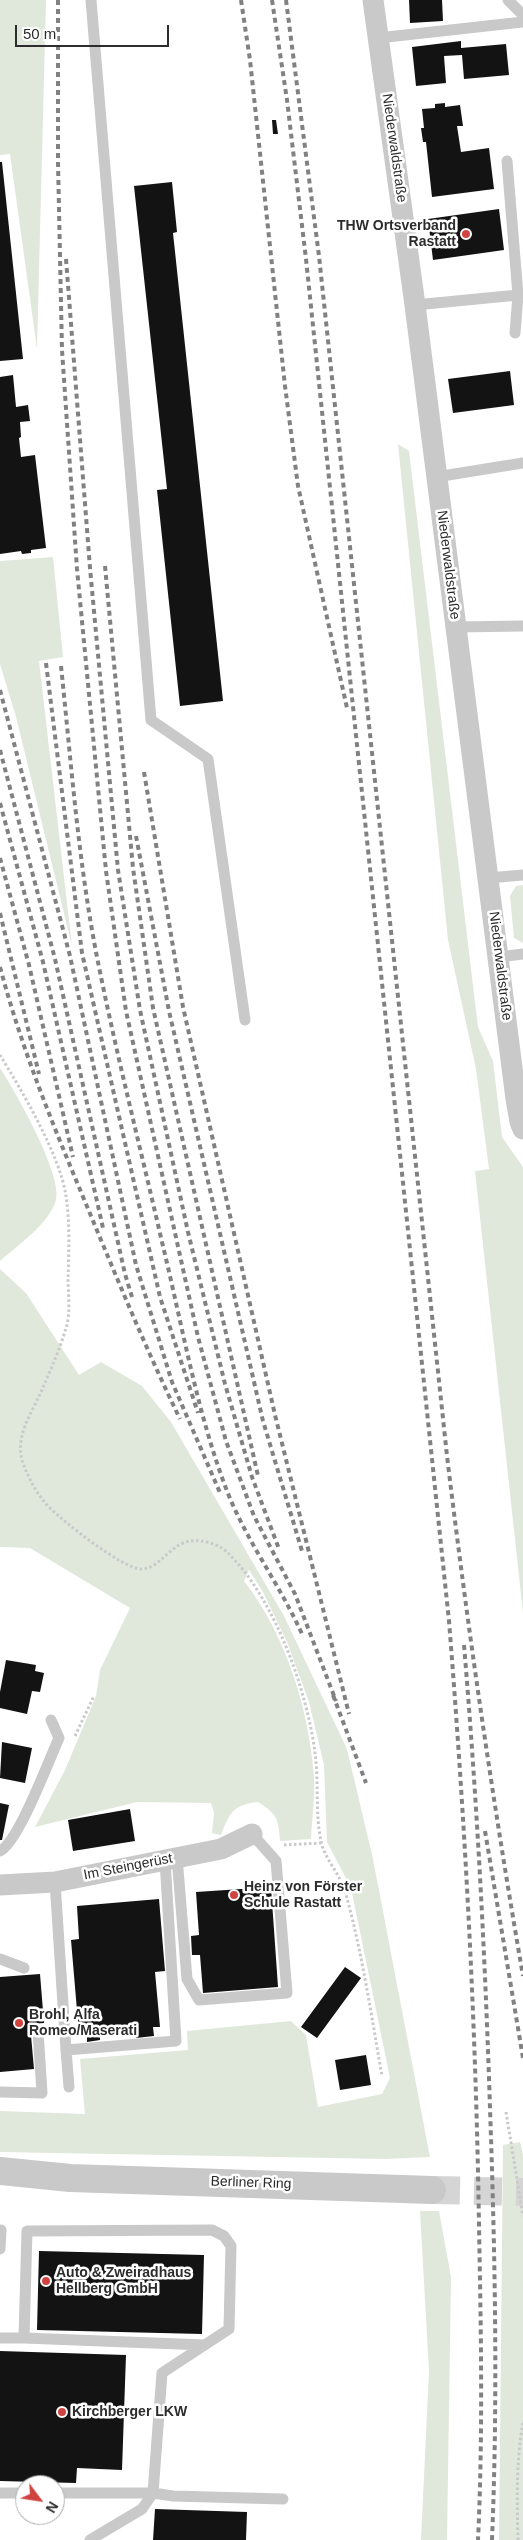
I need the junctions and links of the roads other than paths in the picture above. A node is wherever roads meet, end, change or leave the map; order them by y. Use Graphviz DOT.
graph roads {
  1 [pos="90,0"];
  2 [pos="374,0"];
  3 [pos="508,0"];
  4 [pos="523,15"];
  5 [pos="523,22"];
  6 [pos="378,38"];
  7 [pos="507,161"];
  8 [pos="518,295"];
  9 [pos="415,305"];
  10 [pos="516,332"];
  11 [pos="523,463"];
  12 [pos="436,477"];
  13 [pos="523,626"];
  14 [pos="456,627"];
  15 [pos="523,874"];
  16 [pos="488,878"];
  17 [pos="523,954"];
  18 [pos="499,957"];
  19 [pos="245,1020"];
  20 [pos="523,1129"];
  21 [pos="52,1720"];
  22 [pos="252,1834"];
  23 [pos="0,1851"];
  24 [pos="171,1859"];
  25 [pos="55,1882"];
  26 [pos="0,1886"];
  27 [pos="0,1959"];
  28 [pos="24,1968"];
  29 [pos="38,2031"];
  30 [pos="66,2050"];
  31 [pos="68,2087"];
  32 [pos="0,2092"];
  33 [pos="0,2171"];
  34 [pos="70,2178"];
  35 [pos="0,2187"];
  36 [pos="432,2190"];
  37 [pos="1,2230"];
  38 [pos="0,2249"];
  39 [pos="0,2338"];
  40 [pos="24,2338"];
  41 [pos="205,2345"];
  42 [pos="0,2493"];
  43 [pos="15,2493"];
  44 [pos="65,2493"];
  45 [pos="153,2493"];
  46 [pos="283,2499"];
  47 [pos="90,2540"];
  1 -- 19 [label="lane"];
  2 -- 6 [label="street, Niederwaldstraße"];
  3 -- 4 [label="lane"];
  5 -- 6 [label="lane"];
  6 -- 9 [label="street, Niederwaldstraße"];
  7 -- 8 [label="lane"];
  8 -- 9 [label="lane"];
  8 -- 10 [label="lane"];
  9 -- 12 [label="street, Niederwaldstraße"];
  11 -- 12 [label="lane"];
  12 -- 14 [label="street, Niederwaldstraße"];
  13 -- 14 [label="lane"];
  14 -- 16 [label="street, Niederwaldstraße"];
  15 -- 16 [label="lane"];
  16 -- 18 [label="street, Niederwaldstraße"];
  17 -- 18 [label="lane"];
  18 -- 20 [label="street, Niederwaldstraße"];
  21 -- 23 [label="lane"];
  22 -- 24 [label="street, Im Steingerüst"];
  22 -- 24 [label="lane"];
  24 -- 25 [label="street, Im Steingerüst"];
  24 -- 30 [label="lane"];
  25 -- 26 [label="street, Im Steingerüst"];
  25 -- 30 [label="lane"];
  27 -- 28 [label="lane"];
  29 -- 32 [label="lane"];
  30 -- 31 [label="lane"];
  33 -- 34 [label="street, Berliner Ring"];
  34 -- 35 [label="street, Berliner Ring"];
  34 -- 36 [label="street, Berliner Ring"];
  37 -- 38 [label="lane"];
  39 -- 40 [label="lane"];
  40 -- 41 [label="lane"];
  40 -- 41 [label="lane"];
  41 -- 45 [label="lane"];
  42 -- 43 [label="lane"];
  44 -- 45 [label="lane"];
  45 -- 46 [label="lane"];
  45 -- 47 [label="lane"];
}
